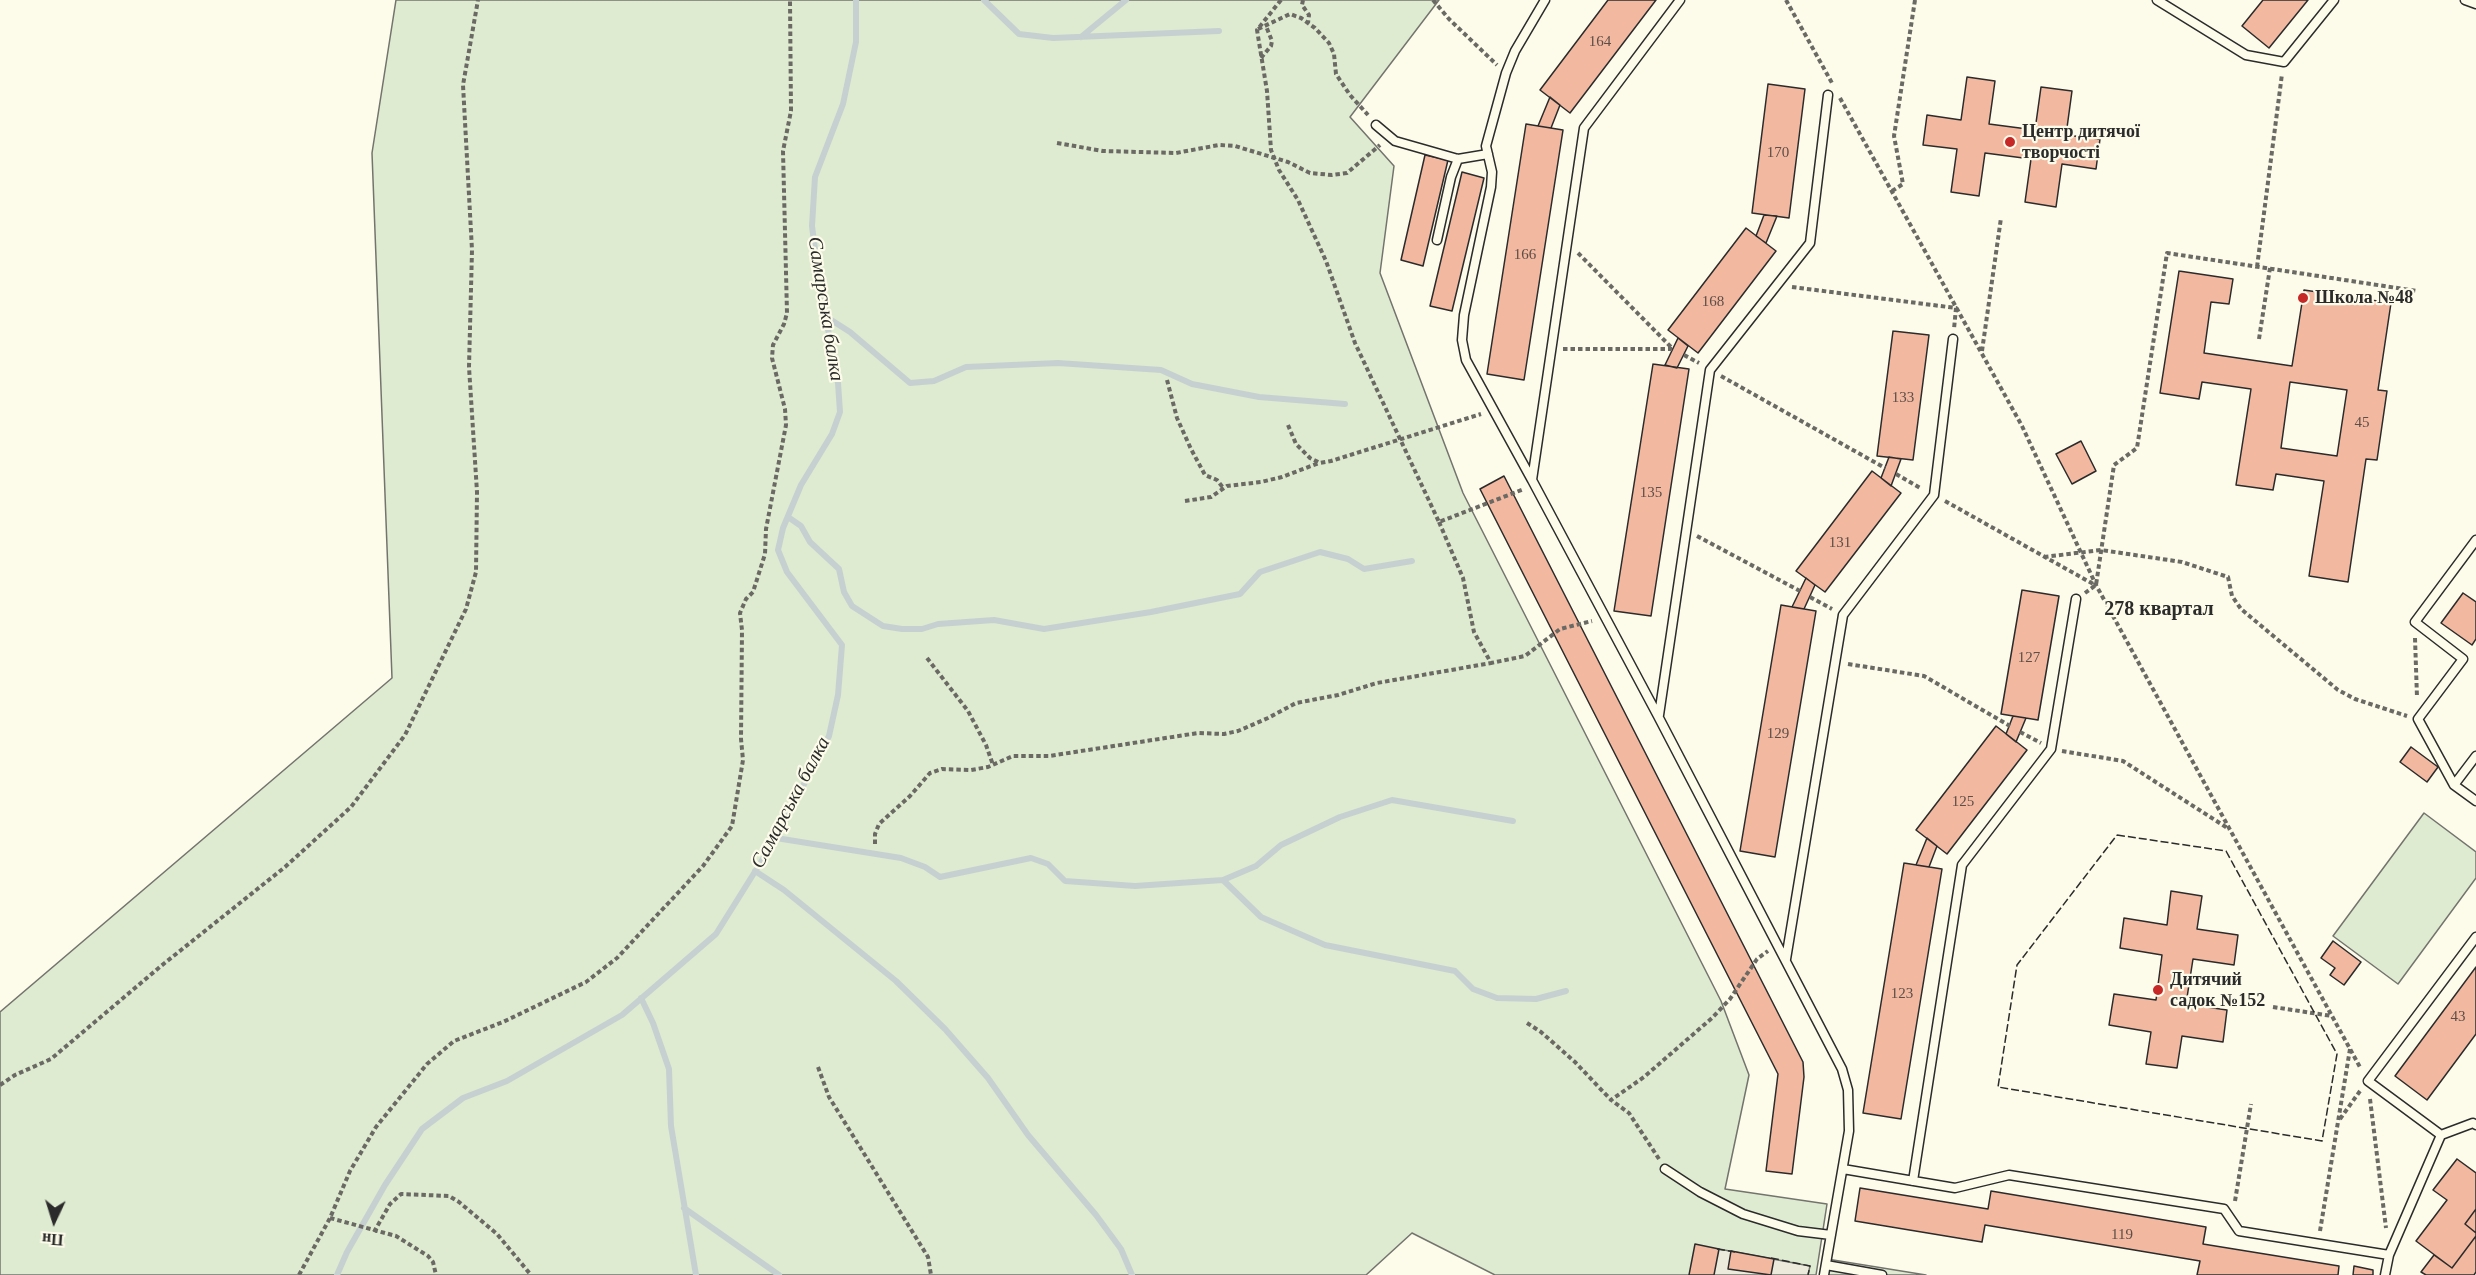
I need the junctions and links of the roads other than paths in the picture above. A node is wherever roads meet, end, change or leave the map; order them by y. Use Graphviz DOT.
graph roads {
  1 [pos="1545,0"];
  2 [pos="1680,0"];
  3 [pos="2157,0"];
  4 [pos="2334,0"];
  5 [pos="2464,0"];
  6 [pos="2476,4"];
  7 [pos="1828,95"];
  8 [pos="1376,125"];
  9 [pos="1488,154"];
  10 [pos="1458,159"];
  11 [pos="1437,240"];
  12 [pos="1953,339"];
  13 [pos="1533,483"];
  14 [pos="2476,540"];
  15 [pos="2076,599"];
  16 [pos="1659,716"];
  17 [pos="2476,756"];
  18 [pos="2454,785"];
  19 [pos="2476,801"];
  20 [pos="2476,937"];
  21 [pos="1786,959"];
  22 [pos="2476,1125"];
  23 [pos="2441,1135"];
  24 [pos="1665,1168"];
  25 [pos="1843,1169"];
  26 [pos="1913,1181"];
  27 [pos="1831,1235"];
  28 [pos="2389,1255"];
  29 [pos="1826,1265"];
  30 [pos="1824,1275"];
  31 [pos="1882,1275"];
  32 [pos="2385,1275"];
  1 -- 9 [label="lane"];
  2 -- 13 [label="lane"];
  3 -- 4 [label="lane"];
  5 -- 6 [label="lane"];
  7 -- 16 [label="lane"];
  8 -- 10 [label="lane"];
  9 -- 10 [label="lane"];
  9 -- 13 [label="lane"];
  10 -- 11 [label="lane"];
  12 -- 21 [label="lane"];
  13 -- 16 [label="lane"];
  14 -- 18 [label="lane"];
  15 -- 26 [label="lane"];
  16 -- 21 [label="lane"];
  17 -- 18 [label="lane"];
  18 -- 19 [label="lane"];
  20 -- 23 [label="lane"];
  21 -- 25 [label="lane"];
  22 -- 23 [label="lane"];
  23 -- 28 [label="lane"];
  24 -- 27 [label="lane"];
  25 -- 26 [label="lane"];
  25 -- 27 [label="lane"];
  26 -- 28 [label="lane"];
  27 -- 29 [label="lane"];
  28 -- 32 [label="lane"];
  29 -- 30 [label="lane"];
  29 -- 31 [label="lane"];
}
